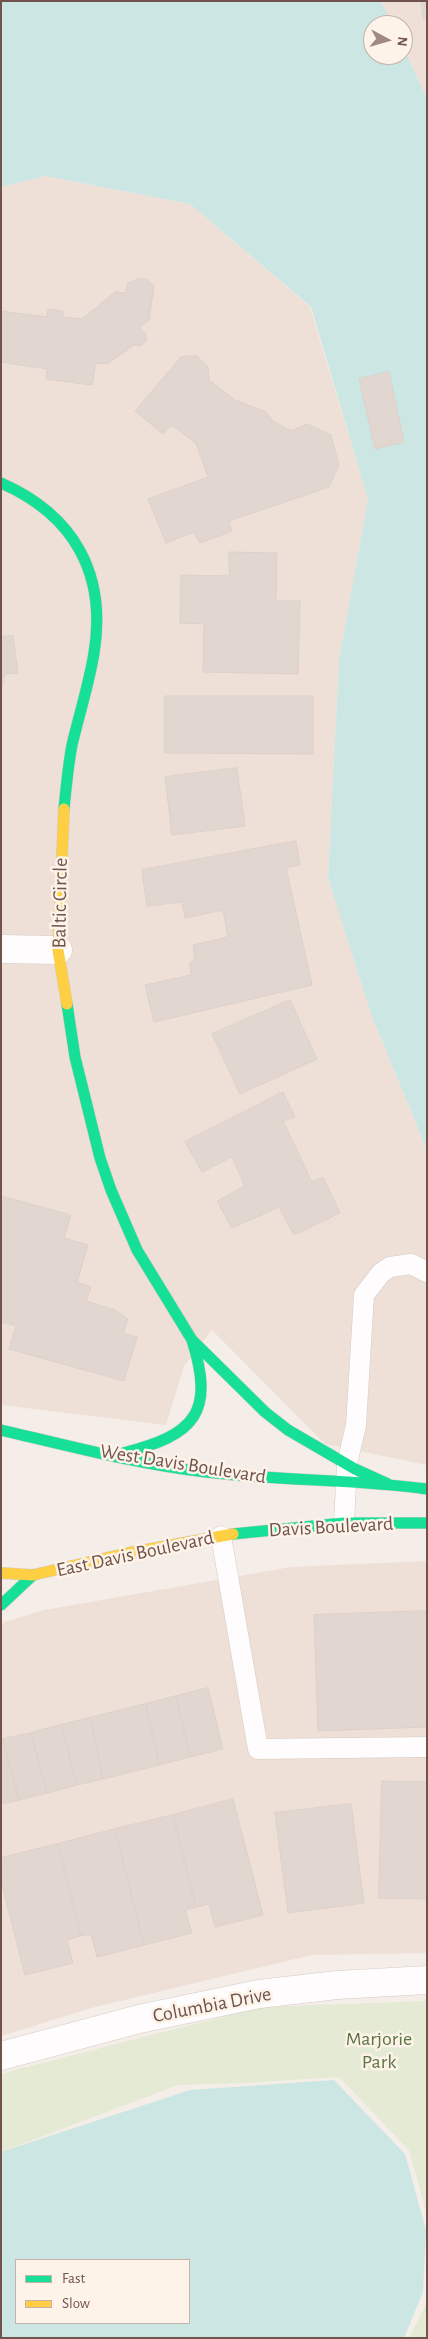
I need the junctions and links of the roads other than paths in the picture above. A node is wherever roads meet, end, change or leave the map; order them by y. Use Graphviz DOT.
graph roads {
  1 [pos="1,483"];
  2 [pos="1,949"];
  3 [pos="58,950"];
  4 [pos="427,1272"];
  5 [pos="192,1340"];
  6 [pos="1,1430"];
  7 [pos="115,1455"];
  8 [pos="346,1473"];
  9 [pos="388,1484"];
  10 [pos="427,1489"];
  11 [pos="344,1523"];
  12 [pos="427,1523"];
  13 [pos="229,1534"];
  14 [pos="1,1573"];
  15 [pos="33,1575"];
  16 [pos="1,1605"];
  17 [pos="427,1747"];
  18 [pos="427,1980"];
  19 [pos="1,2056"];
  1 -- 3 [label="street, Baltic Circle"];
  2 -- 3 [label="street"];
  3 -- 5 [label="street, Baltic Circle"];
  4 -- 8 [label="lane"];
  5 -- 7 [label="street"];
  5 -- 8 [label="street"];
  6 -- 7 [label="street, West Davis Boulevard"];
  7 -- 8 [label="street, West Davis Boulevard"];
  8 -- 9 [label="street"];
  8 -- 9 [label="street, West Davis Boulevard"];
  8 -- 11 [label="lane"];
  9 -- 10 [label="street, West Davis Boulevard"];
  11 -- 12 [label="street, Davis Boulevard"];
  11 -- 13 [label="street, Davis Boulevard"];
  13 -- 15 [label="street, East Davis Boulevard"];
  13 -- 17 [label="lane"];
  14 -- 15 [label="street, East Davis Boulevard"];
  15 -- 16 [label="street, East Davis Boulevard"];
  18 -- 19 [label="street, Columbia Drive"];
}
